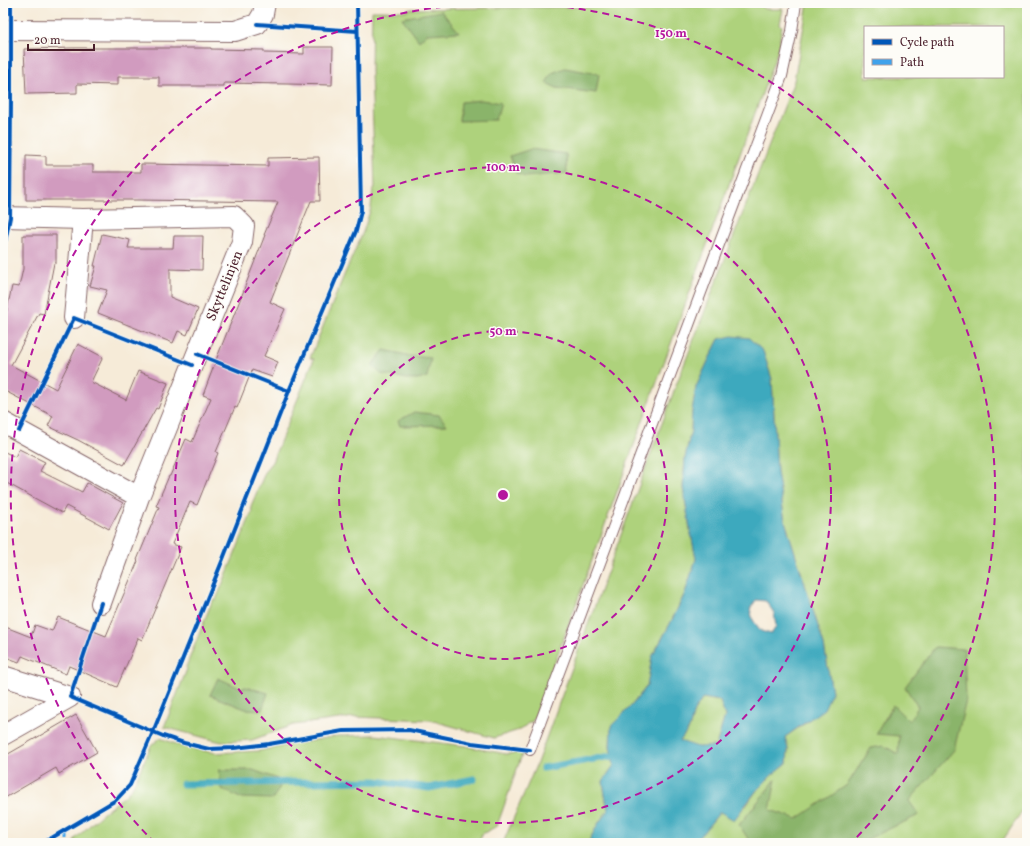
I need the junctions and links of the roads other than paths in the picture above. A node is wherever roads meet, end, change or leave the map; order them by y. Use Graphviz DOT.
graph roads {
  1 [pos="265,3"];
  2 [pos="796,3"];
  3 [pos="3,30"];
  4 [pos="3,217"];
  5 [pos="83,219"];
  6 [pos="74,318"];
  7 [pos="3,422"];
  8 [pos="139,497"];
  9 [pos="101,603"];
  10 [pos="3,676"];
  11 [pos="3,735"];
  12 [pos="530,750"];
  1 -- 3 [label="street"];
  2 -- 12 [label="lane"];
  4 -- 5 [label="street, Skyttelinjen"];
  5 -- 6 [label="street"];
  5 -- 8 [label="street, Skyttelinjen"];
  7 -- 8 [label="street"];
  8 -- 9 [label="street, Skyttelinjen"];
  10 -- 11 [label="street"];
}
